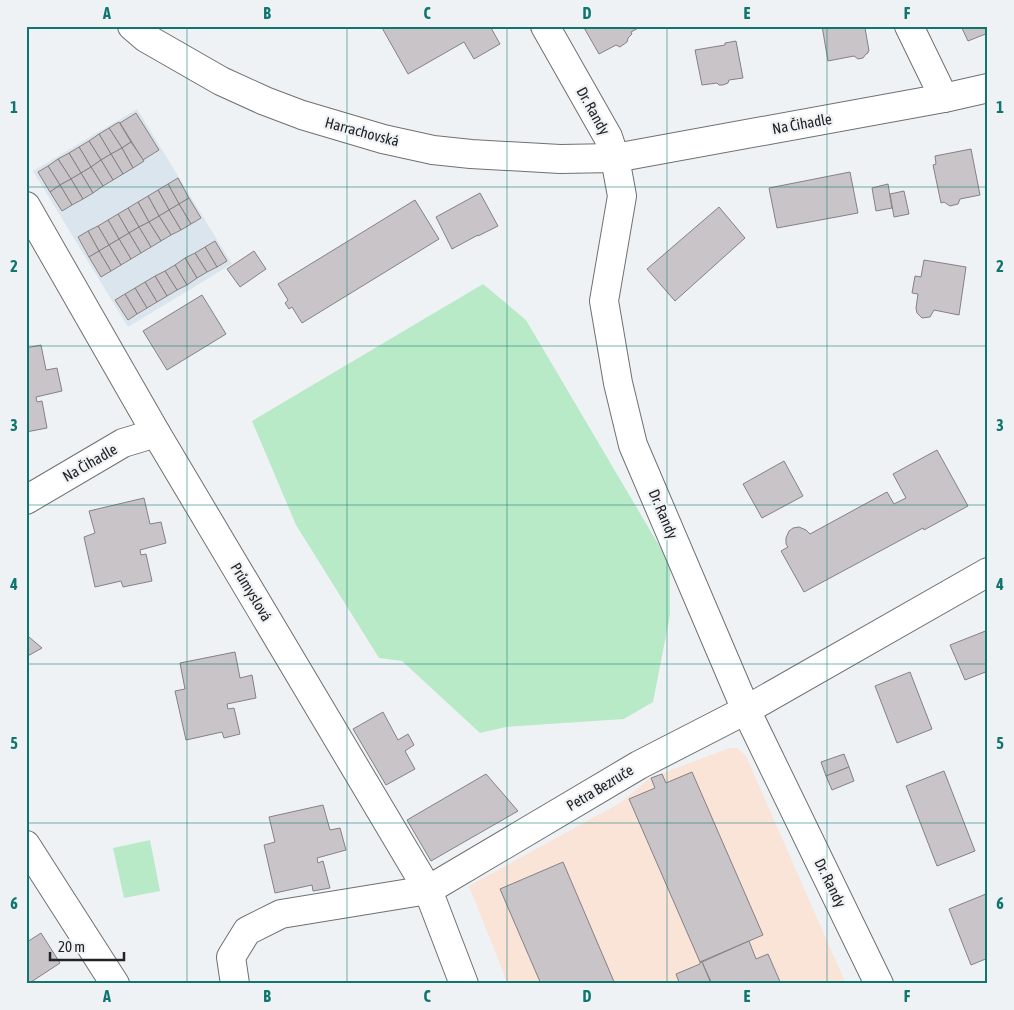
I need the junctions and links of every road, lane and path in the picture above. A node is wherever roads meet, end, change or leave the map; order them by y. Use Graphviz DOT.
graph roads {
  1 [pos="132,26"];
  2 [pos="545,26"];
  3 [pos="909,26"];
  4 [pos="988,88"];
  5 [pos="944,98"];
  6 [pos="615,158"];
  7 [pos="26,206"];
  8 [pos="156,432"];
  9 [pos="26,500"];
  10 [pos="988,572"];
  11 [pos="746,710"];
  12 [pos="26,845"];
  13 [pos="428,890"];
  14 [pos="115,984"];
  15 [pos="235,984"];
  16 [pos="464,984"];
  17 [pos="878,984"];
  1 -- 6 [label="street, Harrachovská"];
  2 -- 6 [label="street, Dr. Randy"];
  3 -- 5 [label="street"];
  4 -- 5 [label="street, Na Čihadle"];
  5 -- 6 [label="street, Na Čihadle"];
  6 -- 11 [label="street, Dr. Randy"];
  7 -- 8 [label="street, Průmyslová"];
  8 -- 9 [label="street, Na Čihadle"];
  8 -- 13 [label="street, Průmyslová"];
  10 -- 11 [label="street, Petra Bezruče"];
  11 -- 13 [label="street, Petra Bezruče"];
  11 -- 17 [label="street, Dr. Randy"];
  12 -- 14 [label="street"];
  13 -- 15 [label="street, Petra Bezruče"];
  13 -- 16 [label="street, Průmyslová"];
}
